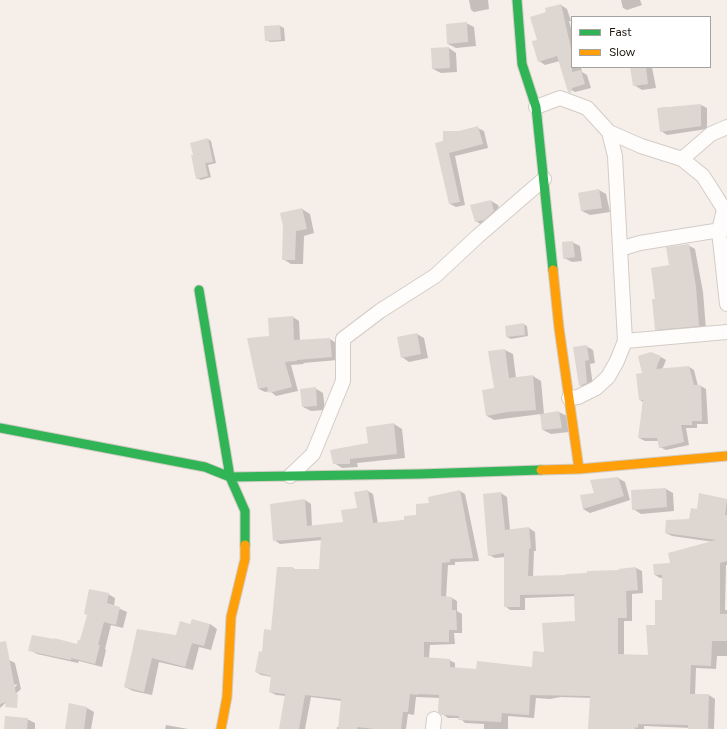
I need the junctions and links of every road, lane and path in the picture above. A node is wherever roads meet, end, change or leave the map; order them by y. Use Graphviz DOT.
graph roads {
  1 [pos="517,0"];
  2 [pos="536,106"];
  3 [pos="727,127"];
  4 [pos="609,132"];
  5 [pos="682,159"];
  6 [pos="544,179"];
  7 [pos="723,230"];
  8 [pos="620,249"];
  9 [pos="199,290"];
  10 [pos="727,304"];
  11 [pos="727,332"];
  12 [pos="625,342"];
  13 [pos="570,398"];
  14 [pos="0,428"];
  15 [pos="727,456"];
  16 [pos="579,469"];
  17 [pos="290,476"];
  18 [pos="230,478"];
  19 [pos="221,729"];
  1 -- 2 [label="street"];
  2 -- 4 [label="street"];
  2 -- 6 [label="street"];
  3 -- 5 [label="street"];
  4 -- 5 [label="street"];
  4 -- 8 [label="street"];
  5 -- 7 [label="street"];
  6 -- 13 [label="street"];
  6 -- 17 [label="street"];
  7 -- 8 [label="street"];
  7 -- 10 [label="street"];
  8 -- 12 [label="street"];
  9 -- 18 [label="street"];
  11 -- 12 [label="street"];
  12 -- 13 [label="street"];
  13 -- 16 [label="street"];
  14 -- 18 [label="street"];
  15 -- 16 [label="street"];
  16 -- 17 [label="street"];
  17 -- 18 [label="street"];
  18 -- 19 [label="street"];
}
